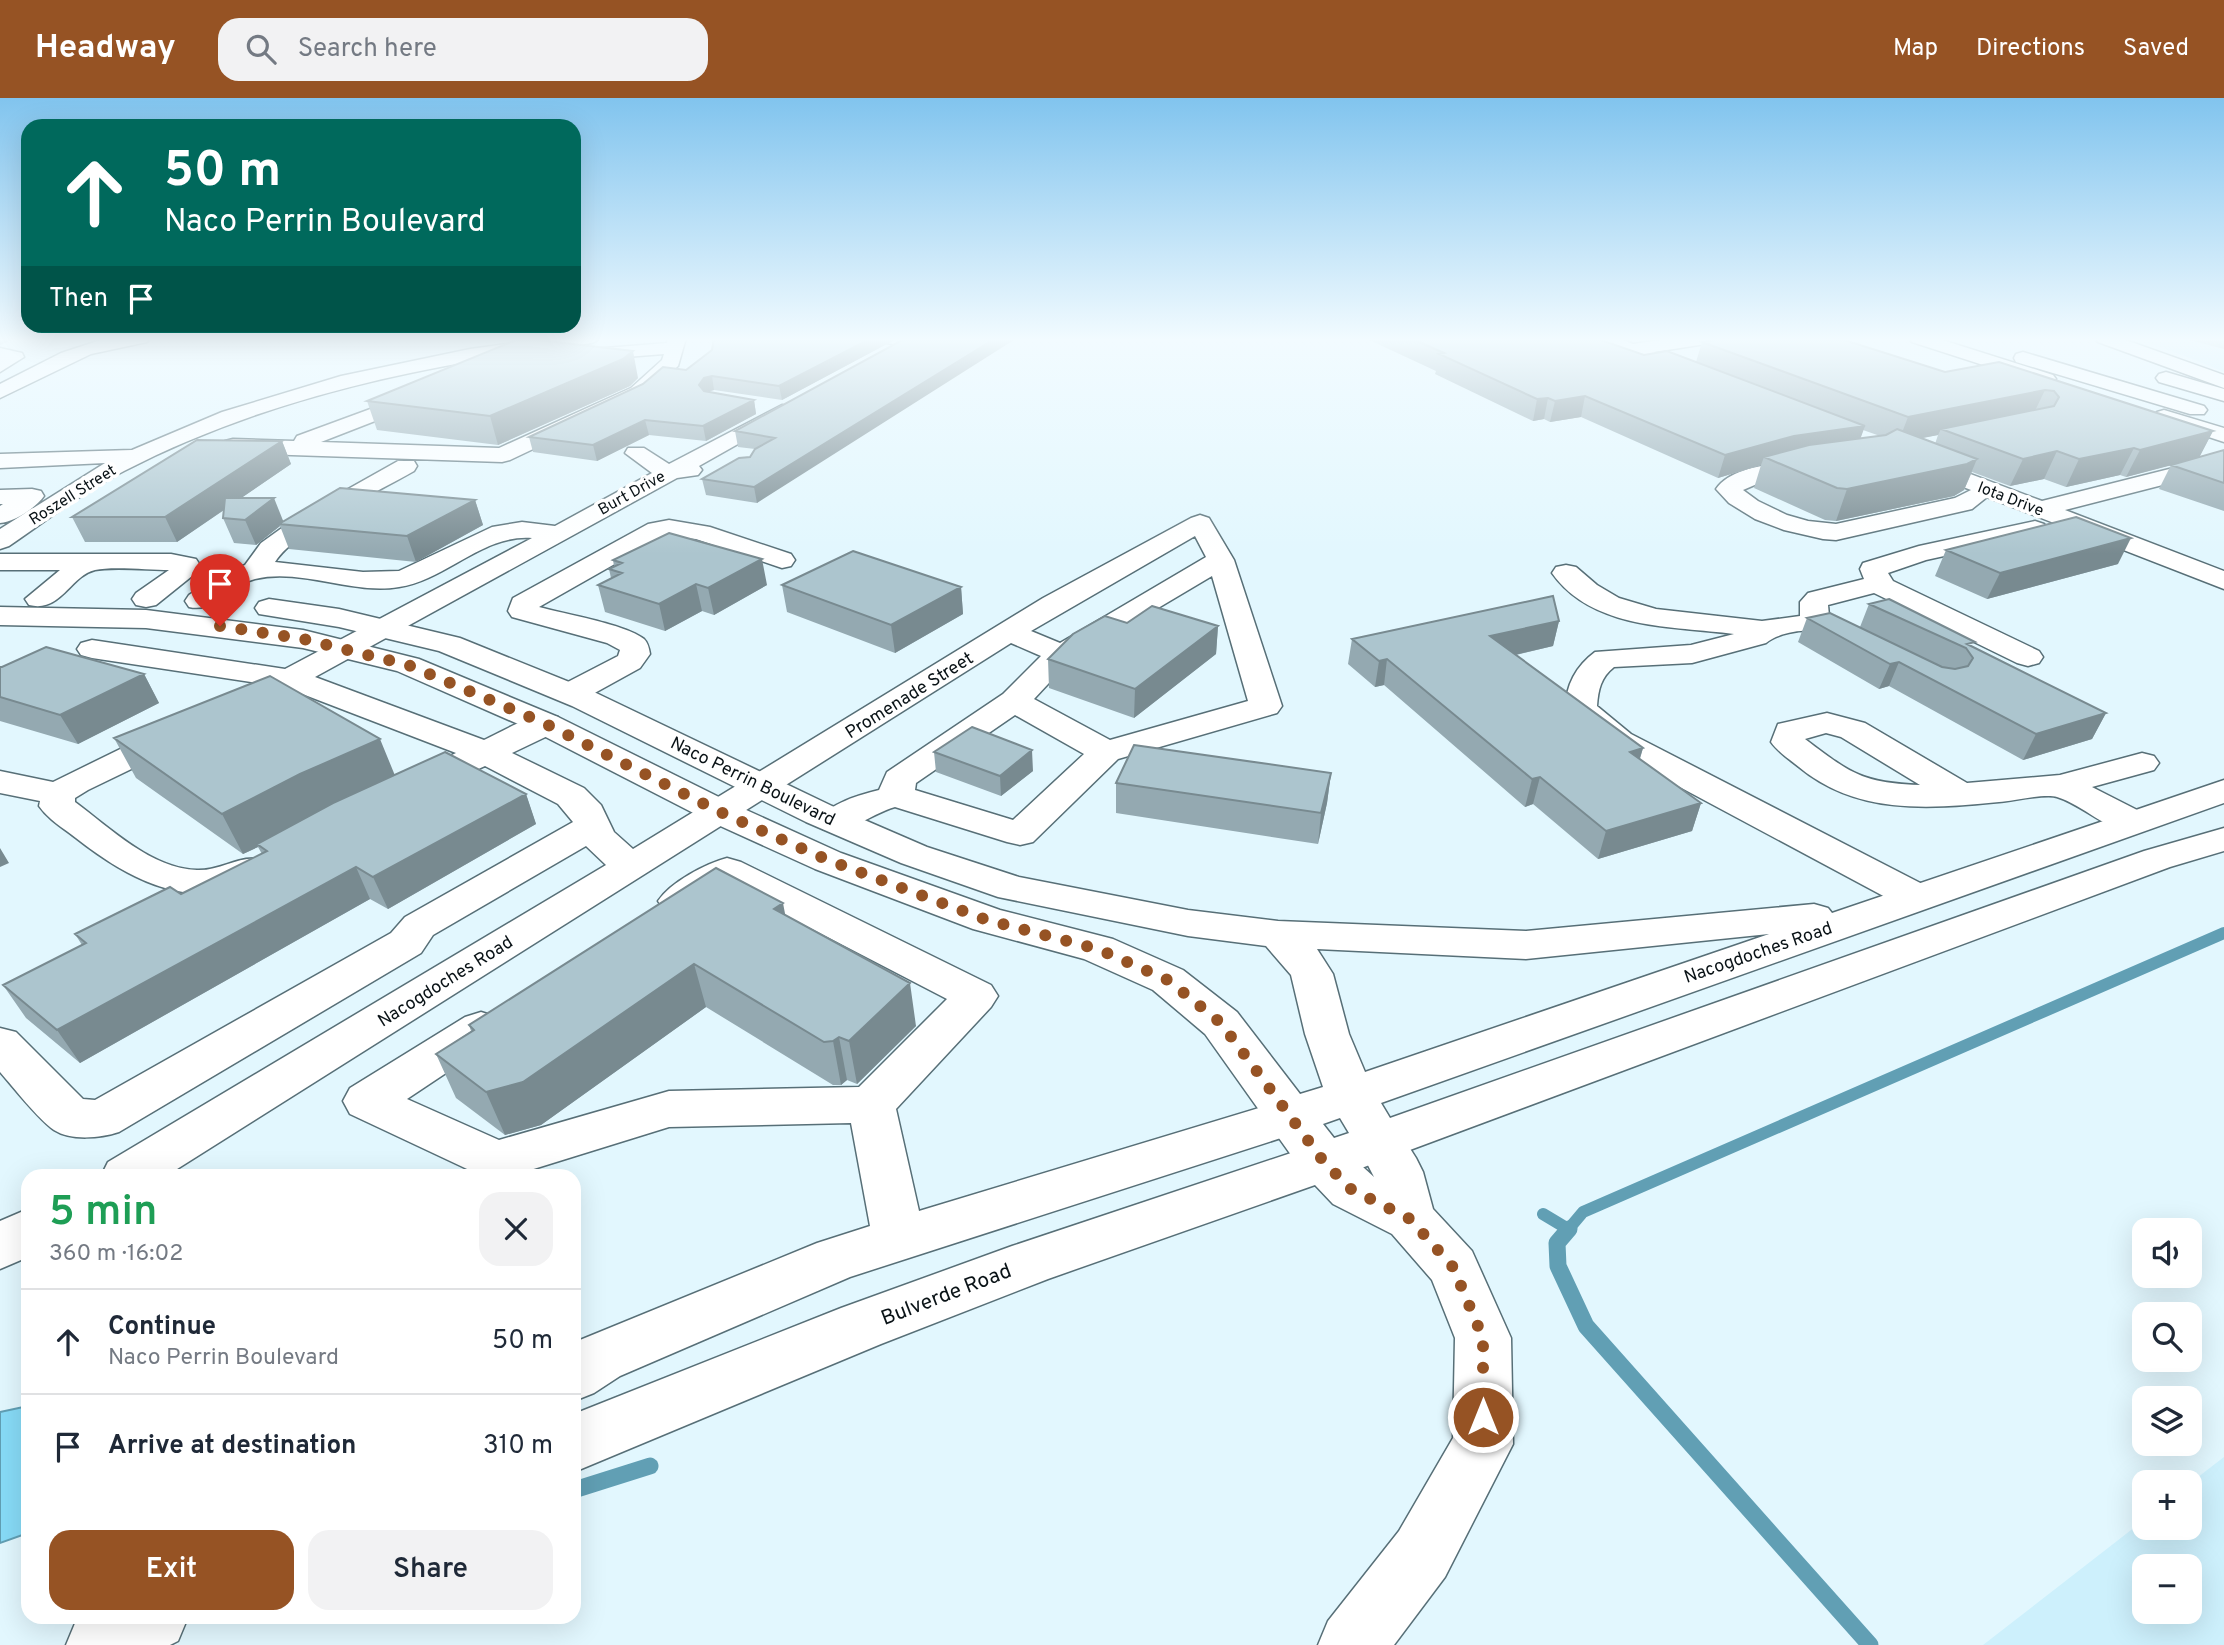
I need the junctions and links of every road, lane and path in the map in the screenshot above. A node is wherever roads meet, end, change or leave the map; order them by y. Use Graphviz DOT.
graph roads {
  1 [pos="209,410"];
  2 [pos="253,410"];
  3 [pos="308,410"];
  4 [pos="380,410"];
  5 [pos="599,410"];
  6 [pos="785,410"];
  7 [pos="2146,410"];
  8 [pos="2198,410"];
  9 [pos="2224,418"];
  10 [pos="195,430"];
  11 [pos="2224,435"];
  12 [pos="212,446"];
  13 [pos="1929,446"];
  14 [pos="290,447"];
  15 [pos="148,450"];
  16 [pos="636,453"];
  17 [pos="0,461"];
  18 [pos="1834,461"];
  19 [pos="1900,463"];
  20 [pos="2213,465"];
  21 [pos="406,466"];
  22 [pos="731,466"];
  23 [pos="666,472"];
  24 [pos="94,479"];
  25 [pos="0,482"];
  26 [pos="2005,495"];
  27 [pos="1976,496"];
  28 [pos="0,497"];
  29 [pos="348,499"];
  30 [pos="388,502"];
  31 [pos="2039,509"];
  32 [pos="492,510"];
  33 [pos="2072,522"];
  34 [pos="7,529"];
  35 [pos="517,530"];
  36 [pos="557,533"];
  37 [pos="625,548"];
  38 [pos="2211,552"];
  39 [pos="782,560"];
  40 [pos="1221,560"];
  41 [pos="89,561"];
  42 [pos="2174,561"];
  43 [pos="0,562"];
  44 [pos="27,562"];
  45 [pos="255,571"];
  46 [pos="1566,573"];
  47 [pos="2224,581"];
  48 [pos="1880,583"];
  49 [pos="0,599"];
  50 [pos="39,599"];
  51 [pos="146,600"];
  52 [pos="199,601"];
  53 [pos="0,616"];
  54 [pos="1819,622"];
  55 [pos="387,628"];
  56 [pos="1765,629"];
  57 [pos="1009,632"];
  58 [pos="1875,648"];
  59 [pos="92,649"];
  60 [pos="348,649"];
  61 [pos="1061,654"];
  62 [pos="2028,657"];
  63 [pos="291,679"];
  64 [pos="571,694"];
  65 [pos="1014,701"];
  66 [pos="546,724"];
  67 [pos="484,752"];
  68 [pos="1106,752"];
  69 [pos="2142,762"];
  70 [pos="0,782"];
  71 [pos="2061,785"];
  72 [pos="764,786"];
  73 [pos="2224,791"];
  74 [pos="58,794"];
  75 [pos="1959,794"];
  76 [pos="896,796"];
  77 [pos="384,800"];
  78 [pos="720,812"];
  79 [pos="836,821"];
  80 [pos="2132,822"];
  81 [pos="593,826"];
  82 [pos="2224,839"];
  83 [pos="284,851"];
  84 [pos="630,867"];
  85 [pos="1916,897"];
  86 [pos="1872,912"];
  87 [pos="646,922"];
  88 [pos="1278,934"];
  89 [pos="406,943"];
  90 [pos="453,975"];
  91 [pos="518,1004"];
  92 [pos="0,1044"];
  93 [pos="194,1066"];
  94 [pos="1350,1095"];
  95 [pos="871,1105"];
  96 [pos="236,1109"];
  97 [pos="1292,1116"];
  98 [pos="1380,1142"];
  99 [pos="1324,1162"];
  100 [pos="137,1169"];
  101 [pos="1410,1219"];
  102 [pos="21,1235"];
  103 [pos="899,1238"];
  104 [pos="0,1247"];
  105 [pos="581,1370"];
  106 [pos="581,1440"];
  107 [pos="140,1624"];
  108 [pos="100,1645"];
  109 [pos="1352,1645"];
  1 -- 10 [label="main road"];
  2 -- 10 [label="main road, Roszell Street"];
  3 -- 12 [label="main road"];
  4 -- 14 [label="main road"];
  5 -- 14 [label="main road"];
  6 -- 23 [label="main road, Burt Drive"];
  7 -- 11 [label="main road"];
  8 -- 9 [label="main road"];
  10 -- 15 [label="main road, Roszell Street"];
  12 -- 14 [label="main road"];
  12 -- 15 [label="main road"];
  13 -- 19 [label="main road"];
  15 -- 17 [label="main road"];
  15 -- 24 [label="main road, Roszell Street"];
  16 -- 23 [label="main road"];
  18 -- 27 [label="main road"];
  19 -- 26 [label="main road, Iota Drive"];
  19 -- 27 [label="main road"];
  20 -- 31 [label="main road"];
  21 -- 29 [label="main road"];
  22 -- 23 [label="main road"];
  23 -- 36 [label="main road, Burt Drive"];
  24 -- 25 [label="main road"];
  24 -- 34 [label="main road, Roszell Street"];
  26 -- 27 [label="main road"];
  26 -- 31 [label="main road, Iota Drive"];
  28 -- 34 [label="main road"];
  29 -- 30 [label="main road"];
  29 -- 45 [label="main road"];
  31 -- 33 [label="main road, Iota Drive"];
  32 -- 35 [label="main road"];
  33 -- 42 [label="main road, Iota Drive"];
  33 -- 48 [label="main road"];
  34 -- 44 [label="main road"];
  35 -- 36 [label="main road"];
  35 -- 45 [label="main road"];
  36 -- 37 [label="main road"];
  36 -- 55 [label="main road, Burt Drive"];
  37 -- 39 [label="main road"];
  37 -- 64 [label="main road"];
  38 -- 42 [label="main road"];
  40 -- 57 [label="main road, Promenade Street"];
  40 -- 61 [label="main road"];
  40 -- 68 [label="main road"];
  41 -- 44 [label="main road"];
  41 -- 50 [label="main road"];
  41 -- 51 [label="main road"];
  42 -- 47 [label="main road, Iota Drive"];
  43 -- 44 [label="main road"];
  45 -- 52 [label="main road"];
  46 -- 56 [label="main road"];
  48 -- 54 [label="main road"];
  48 -- 62 [label="main road"];
  49 -- 50 [label="main road, Naco Perrin Boulevard"];
  50 -- 51 [label="main road, Naco Perrin Boulevard"];
  51 -- 52 [label="main road, Naco Perrin Boulevard"];
  52 -- 55 [label="main road, Naco Perrin Boulevard"];
  53 -- 60 [label="main road"];
  54 -- 56 [label="main road"];
  54 -- 58 [label="main road"];
  55 -- 60 [label="main road, Burt Drive"];
  55 -- 64 [label="main road, Naco Perrin Boulevard"];
  56 -- 85 [label="main road"];
  57 -- 61 [label="main road"];
  57 -- 72 [label="main road, Promenade Street"];
  59 -- 63 [label="main road"];
  60 -- 63 [label="main road, Burt Drive"];
  60 -- 66 [label="main road"];
  61 -- 65 [label="main road"];
  63 -- 67 [label="main road"];
  63 -- 74 [label="main road, Burt Drive"];
  64 -- 72 [label="main road, Naco Perrin Boulevard"];
  65 -- 68 [label="main road"];
  65 -- 76 [label="main road"];
  66 -- 67 [label="main road"];
  66 -- 78 [label="main road"];
  67 -- 77 [label="main road"];
  67 -- 81 [label="main road"];
  68 -- 76 [label="main road"];
  69 -- 71 [label="main road"];
  70 -- 74 [label="main road"];
  71 -- 75 [label="main road"];
  71 -- 80 [label="main road"];
  72 -- 78 [label="main road, Nacogdoches Road"];
  72 -- 79 [label="main road, Naco Perrin Boulevard"];
  73 -- 80 [label="main road, Nacogdoches Road"];
  74 -- 83 [label="main road"];
  76 -- 79 [label="main road"];
  78 -- 84 [label="main road, Nacogdoches Road"];
  78 -- 97 [label="main road"];
  79 -- 88 [label="main road, Naco Perrin Boulevard"];
  80 -- 85 [label="main road, Nacogdoches Road"];
  81 -- 84 [label="main road"];
  81 -- 89 [label="main road"];
  82 -- 98 [label="main road"];
  84 -- 90 [label="main road, Nacogdoches Road"];
  85 -- 86 [label="main road, Nacogdoches Road"];
  86 -- 88 [label="main road, Naco Perrin Boulevard"];
  86 -- 94 [label="main road, Nacogdoches Road"];
  87 -- 95 [label="main road"];
  88 -- 94 [label="main road"];
  89 -- 90 [label="main road"];
  89 -- 93 [label="main road"];
  90 -- 96 [label="main road, Nacogdoches Road"];
  91 -- 95 [label="main road"];
  92 -- 93 [label="main road"];
  93 -- 96 [label="main road"];
  94 -- 97 [label="main road, Nacogdoches Road"];
  94 -- 98 [label="main road"];
  95 -- 103 [label="main road"];
  96 -- 100 [label="main road, Nacogdoches Road"];
  97 -- 99 [label="main road"];
  97 -- 103 [label="main road"];
  98 -- 99 [label="main road"];
  98 -- 101 [label="main road"];
  99 -- 101 [label="main road"];
  99 -- 106 [label="main road, Bulverde Road"];
  101 -- 109 [label="main road"];
  102 -- 104 [label="main road"];
  103 -- 105 [label="main road"];
  107 -- 108 [label="main road"];
}
